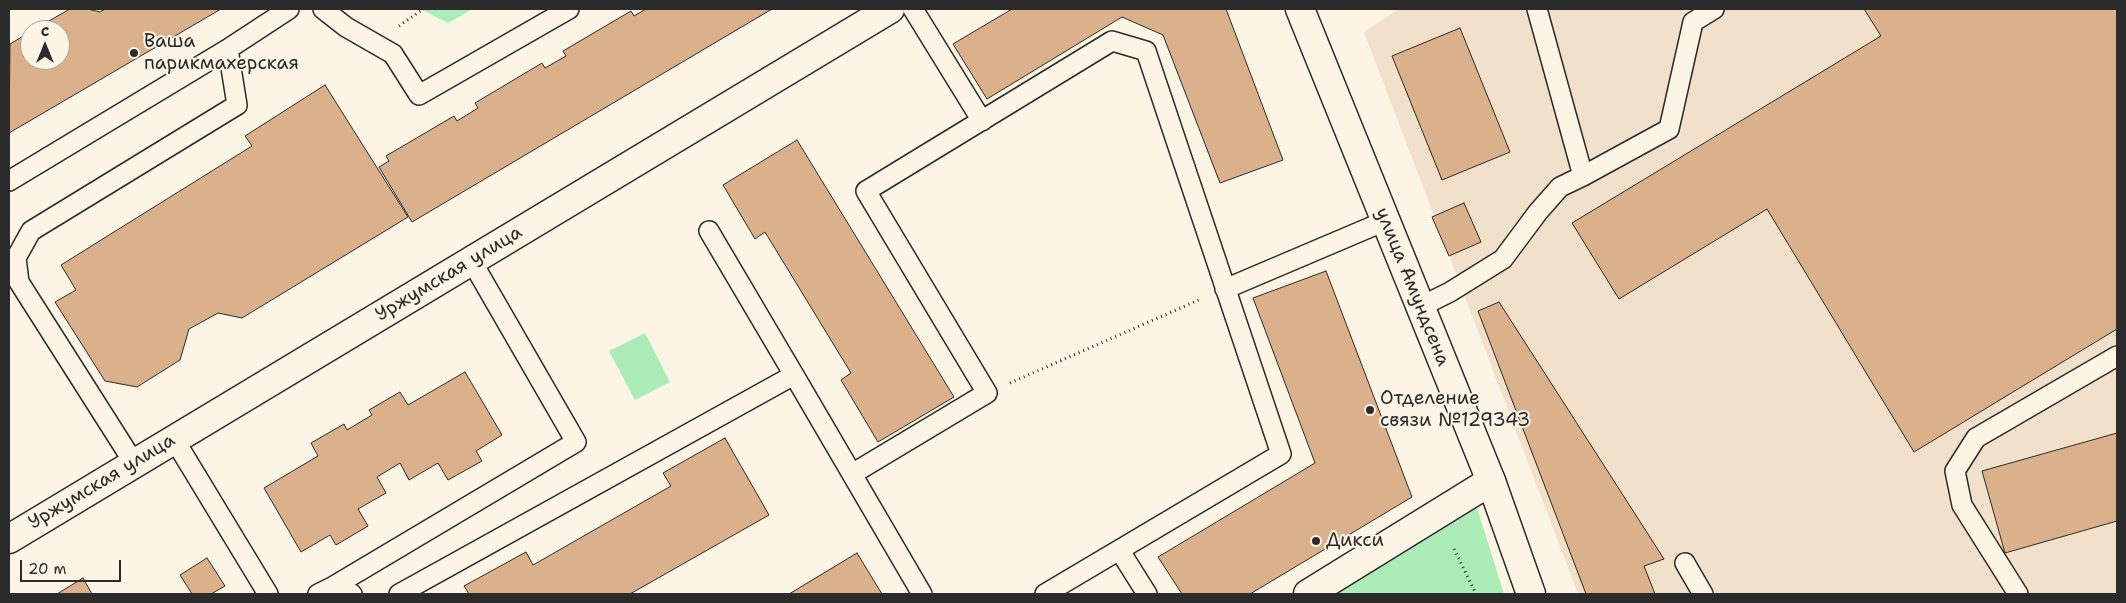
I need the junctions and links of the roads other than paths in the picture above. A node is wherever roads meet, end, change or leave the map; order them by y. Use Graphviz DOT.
graph roads {
  1 [pos="290,9"];
  2 [pos="323,9"];
  3 [pos="569,9"];
  4 [pos="890,9"];
  5 [pos="913,9"];
  6 [pos="1300,9"];
  7 [pos="1537,9"];
  8 [pos="1714,9"];
  9 [pos="228,49"];
  10 [pos="982,121"];
  11 [pos="1583,176"];
  12 [pos="9,181"];
  13 [pos="1385,221"];
  14 [pos="709,231"];
  15 [pos="471,260"];
  16 [pos="1225,289"];
  17 [pos="1420,307"];
  18 [pos="2117,356"];
  19 [pos="794,375"];
  20 [pos="174,439"];
  21 [pos="134,463"];
  22 [pos="852,474"];
  23 [pos="1491,481"];
  24 [pos="9,538"];
  25 [pos="1120,551"];
  26 [pos="1686,563"];
  27 [pos="1336,587"];
  28 [pos="326,590"];
  29 [pos="268,594"];
  30 [pos="352,594"];
  31 [pos="399,594"];
  32 [pos="922,594"];
  33 [pos="1045,594"];
  34 [pos="1147,594"];
  35 [pos="1308,594"];
  36 [pos="1532,594"];
  37 [pos="1703,594"];
  38 [pos="2018,594"];
  1 -- 9 [label="lane"];
  2 -- 3 [label="lane"];
  4 -- 15 [label="street, Уржумская улица"];
  5 -- 10 [label="lane"];
  6 -- 13 [label="street, улица Амундсена"];
  7 -- 11 [label="lane"];
  8 -- 11 [label="lane"];
  9 -- 12 [label="lane"];
  9 -- 21 [label="lane"];
  10 -- 16 [label="lane"];
  10 -- 22 [label="lane"];
  11 -- 17 [label="lane"];
  13 -- 16 [label="lane"];
  13 -- 17 [label="street, улица Амундсена"];
  14 -- 19 [label="lane"];
  15 -- 20 [label="street, Уржумская улица"];
  15 -- 28 [label="lane"];
  16 -- 25 [label="lane"];
  17 -- 23 [label="street, улица Амундсена"];
  18 -- 38 [label="lane"];
  19 -- 22 [label="lane"];
  19 -- 31 [label="lane"];
  20 -- 21 [label="street, Уржумская улица"];
  20 -- 29 [label="lane"];
  21 -- 24 [label="street, Уржумская улица"];
  22 -- 32 [label="lane"];
  23 -- 27 [label="street"];
  23 -- 36 [label="street, улица Амундсена"];
  25 -- 33 [label="lane"];
  25 -- 34 [label="lane"];
  26 -- 37 [label="lane"];
  27 -- 35 [label="street"];
  28 -- 30 [label="lane"];
}
